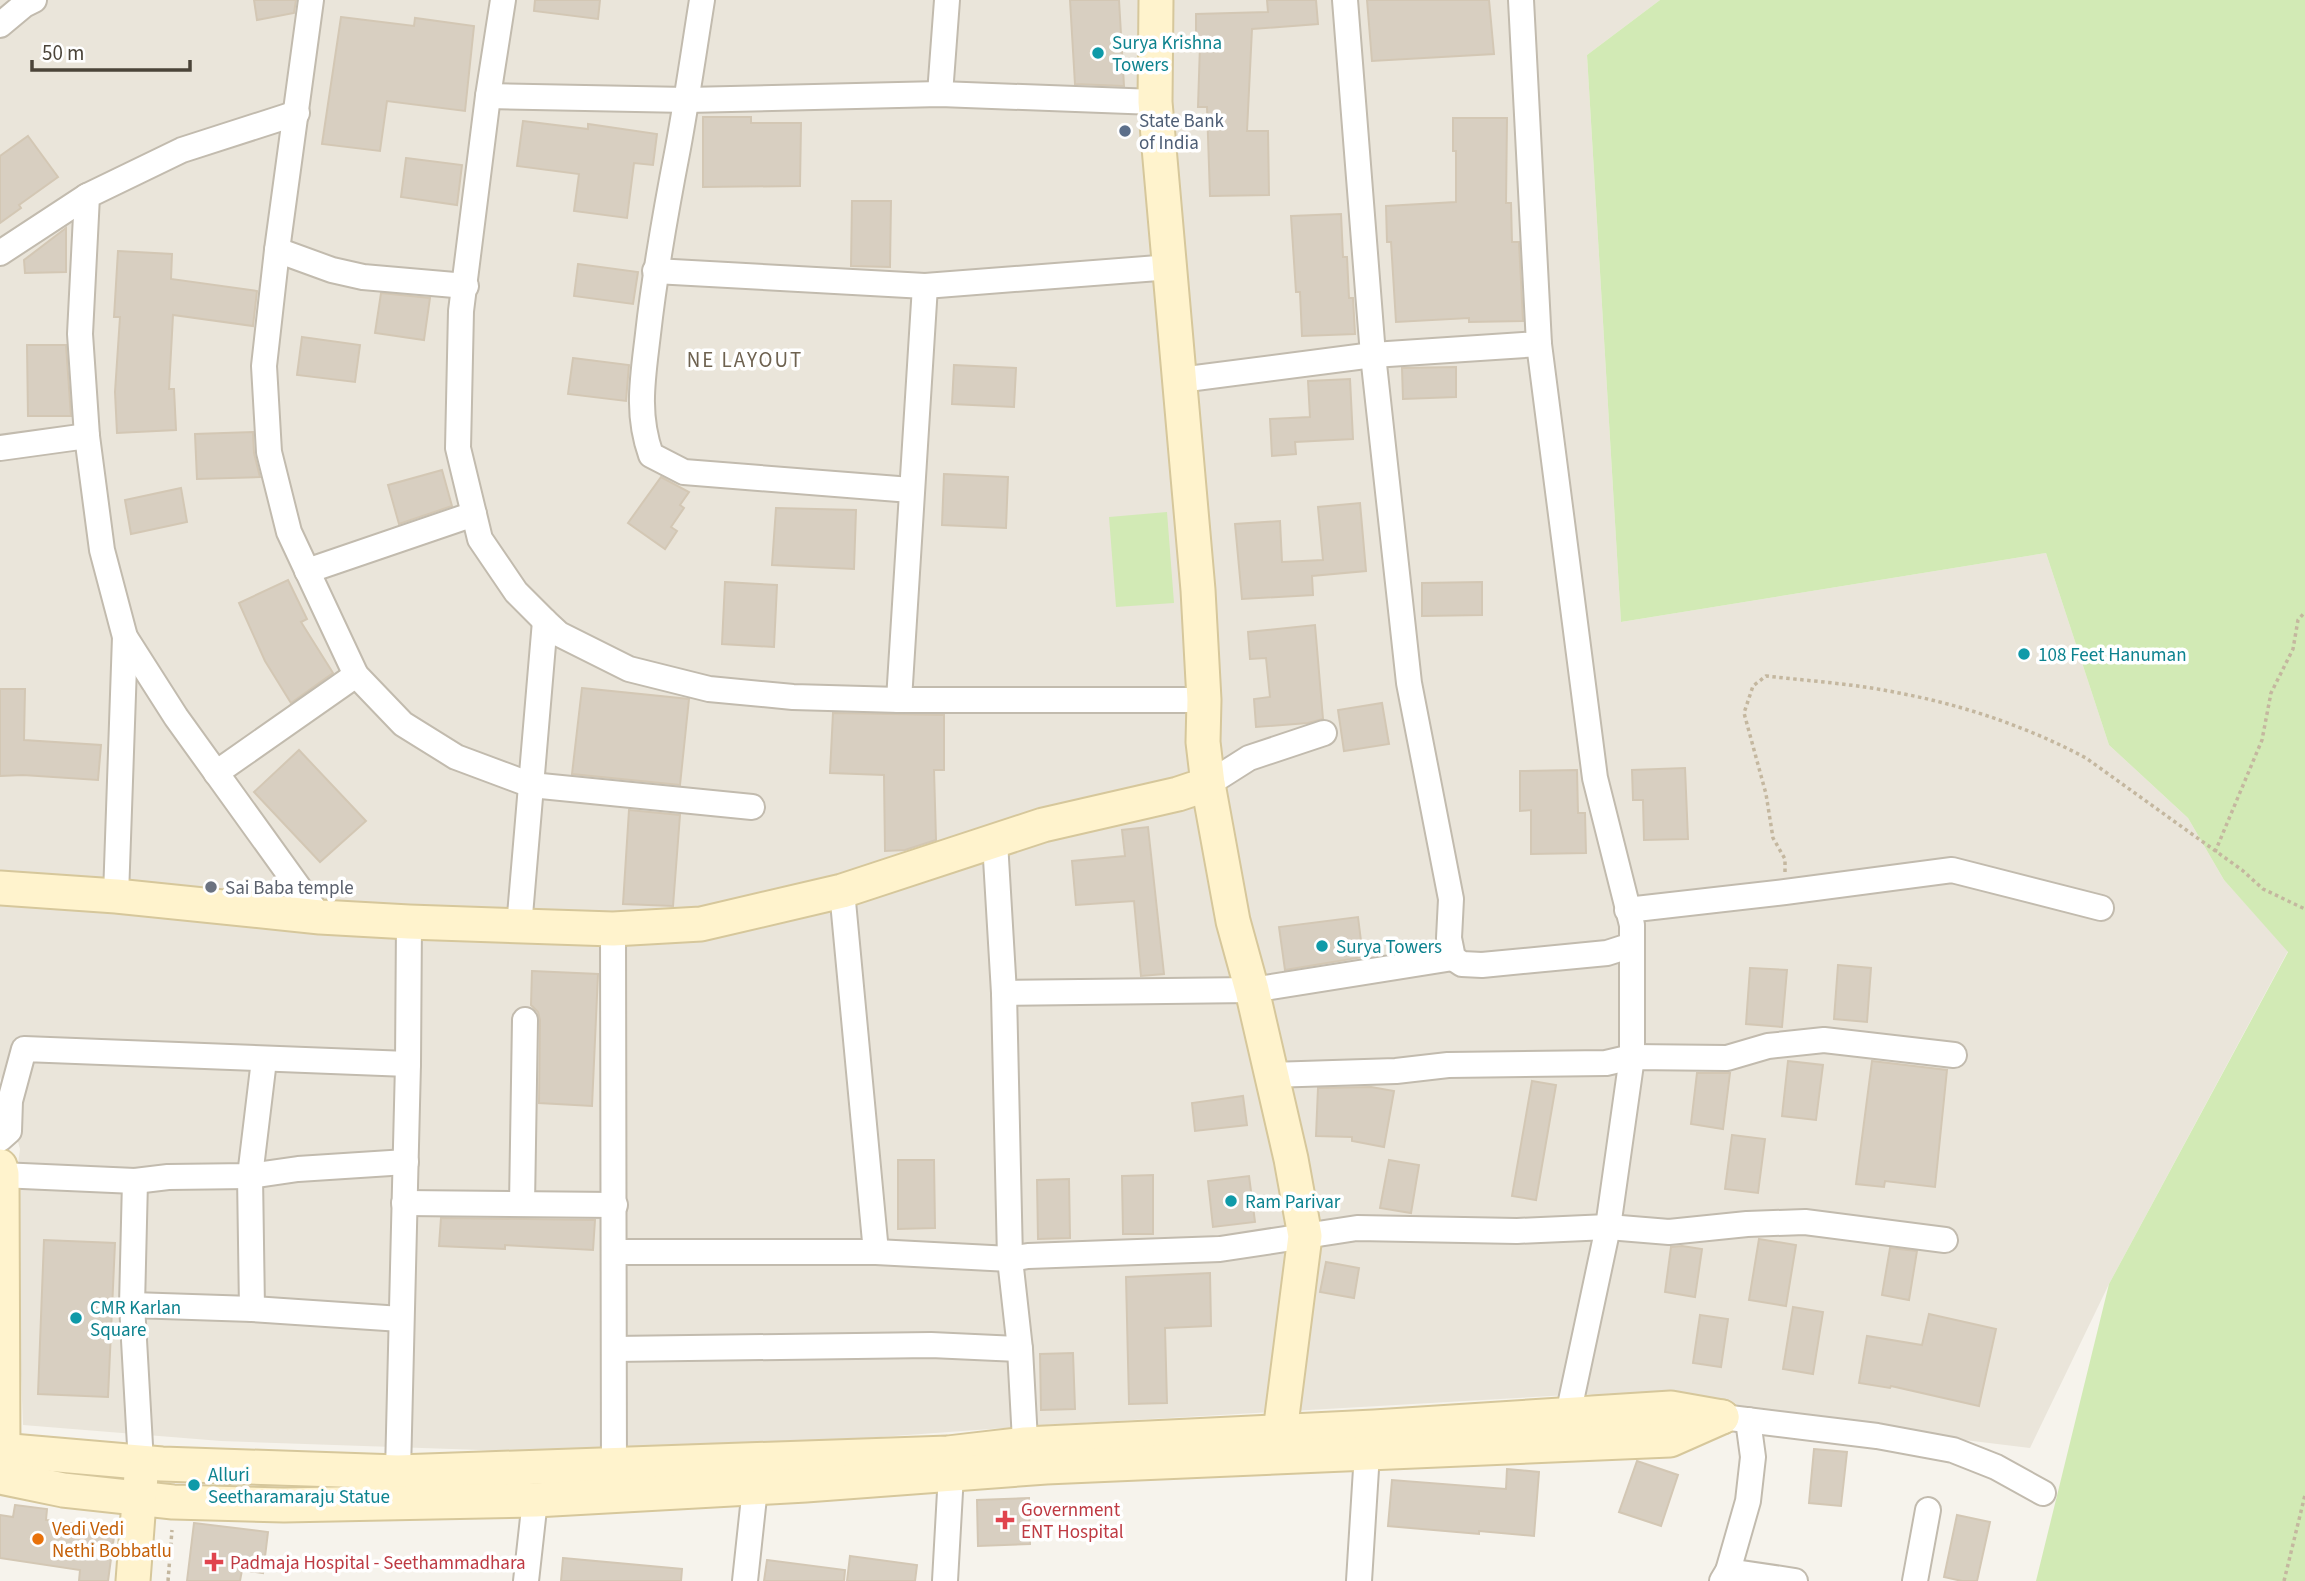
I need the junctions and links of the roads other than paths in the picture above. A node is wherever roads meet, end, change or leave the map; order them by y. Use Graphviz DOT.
graph roads {
  1 [pos="34,0"];
  2 [pos="311,0"];
  3 [pos="503,0"];
  4 [pos="702,0"];
  5 [pos="947,0"];
  6 [pos="1156,0"];
  7 [pos="1345,0"];
  8 [pos="1521,0"];
  9 [pos="0,25"];
  10 [pos="940,94"];
  11 [pos="488,96"];
  12 [pos="687,100"];
  13 [pos="1155,102"];
  14 [pos="297,113"];
  15 [pos="87,196"];
  16 [pos="277,250"];
  17 [pos="0,253"];
  18 [pos="1171,267"];
  19 [pos="654,271"];
  20 [pos="466,286"];
  21 [pos="925,286"];
  22 [pos="1539,344"];
  23 [pos="1373,355"];
  24 [pos="1180,380"];
  25 [pos="87,436"];
  26 [pos="0,448"];
  27 [pos="911,490"];
  28 [pos="474,514"];
  29 [pos="307,572"];
  30 [pos="545,621"];
  31 [pos="125,637"];
  32 [pos="356,675"];
  33 [pos="899,700"];
  34 [pos="1203,700"];
  35 [pos="1324,733"];
  36 [pos="216,773"];
  37 [pos="1208,784"];
  38 [pos="531,785"];
  39 [pos="752,807"];
  40 [pos="995,842"];
  41 [pos="0,888"];
  42 [pos="842,891"];
  43 [pos="116,896"];
  44 [pos="2101,908"];
  45 [pos="1627,910"];
  46 [pos="320,917"];
  47 [pos="409,922"];
  48 [pos="519,927"];
  49 [pos="613,929"];
  50 [pos="1632,945"];
  51 [pos="1453,958"];
  52 [pos="1252,990"];
  53 [pos="1004,993"];
  54 [pos="525,1020"];
  55 [pos="1954,1055"];
  56 [pos="1632,1057"];
  57 [pos="264,1060"];
  58 [pos="408,1064"];
  59 [pos="1270,1074"];
  60 [pos="0,1139"];
  61 [pos="405,1162"];
  62 [pos="1,1172"];
  63 [pos="250,1176"];
  64 [pos="135,1181"];
  65 [pos="404,1203"];
  66 [pos="522,1204"];
  67 [pos="615,1205"];
  68 [pos="1608,1227"];
  69 [pos="1305,1236"];
  70 [pos="1945,1240"];
  71 [pos="615,1252"];
  72 [pos="876,1252"];
  73 [pos="1010,1259"];
  74 [pos="132,1305"];
  75 [pos="252,1309"];
  76 [pos="401,1319"];
  77 [pos="614,1349"];
  78 [pos="1020,1349"];
  79 [pos="1568,1415"];
  80 [pos="1735,1419"];
  81 [pos="1280,1432"];
  82 [pos="1367,1453"];
  83 [pos="1026,1456"];
  84 [pos="1,1459"];
  85 [pos="152,1463"];
  86 [pos="950,1464"];
  87 [pos="398,1472"];
  88 [pos="614,1481"];
  89 [pos="755,1488"];
  90 [pos="2043,1493"];
  91 [pos="535,1500"];
  92 [pos="157,1509"];
  93 [pos="1928,1510"];
  94 [pos="1725,1576"];
  95 [pos="133,1581"];
  96 [pos="154,1581"];
  97 [pos="526,1581"];
  98 [pos="745,1581"];
  99 [pos="945,1581"];
  100 [pos="1359,1581"];
  101 [pos="1795,1581"];
  102 [pos="1915,1581"];
  1 -- 9 [label="street"];
  2 -- 14 [label="street"];
  3 -- 11 [label="street"];
  4 -- 12 [label="street"];
  5 -- 10 [label="street"];
  6 -- 13 [label="street"];
  7 -- 23 [label="street"];
  8 -- 22 [label="street"];
  10 -- 12 [label="street"];
  10 -- 13 [label="street"];
  11 -- 12 [label="street"];
  11 -- 20 [label="street"];
  12 -- 19 [label="street"];
  13 -- 18 [label="street"];
  14 -- 15 [label="street"];
  14 -- 16 [label="street"];
  15 -- 17 [label="street"];
  15 -- 25 [label="street"];
  16 -- 20 [label="street"];
  16 -- 29 [label="street"];
  18 -- 21 [label="street"];
  18 -- 24 [label="street"];
  19 -- 21 [label="street"];
  19 -- 27 [label="street"];
  20 -- 28 [label="street"];
  21 -- 27 [label="street"];
  22 -- 23 [label="street"];
  22 -- 45 [label="street"];
  23 -- 24 [label="street"];
  23 -- 51 [label="street"];
  24 -- 34 [label="street"];
  25 -- 26 [label="street"];
  25 -- 31 [label="street"];
  27 -- 33 [label="street"];
  28 -- 29 [label="street"];
  28 -- 30 [label="street"];
  29 -- 32 [label="street"];
  30 -- 33 [label="street"];
  30 -- 38 [label="street"];
  31 -- 36 [label="street"];
  31 -- 43 [label="street"];
  32 -- 36 [label="street"];
  32 -- 38 [label="street"];
  33 -- 34 [label="street"];
  34 -- 37 [label="street"];
  35 -- 37 [label="street"];
  36 -- 46 [label="street"];
  37 -- 40 [label="street"];
  37 -- 52 [label="street"];
  38 -- 39 [label="street"];
  38 -- 48 [label="street"];
  40 -- 42 [label="street"];
  40 -- 53 [label="street"];
  41 -- 43 [label="street"];
  42 -- 49 [label="street"];
  42 -- 72 [label="street"];
  43 -- 46 [label="street"];
  44 -- 45 [label="street"];
  45 -- 50 [label="street"];
  46 -- 47 [label="street"];
  47 -- 48 [label="street"];
  47 -- 58 [label="street"];
  48 -- 49 [label="street"];
  49 -- 67 [label="street"];
  50 -- 51 [label="street"];
  50 -- 56 [label="street"];
  51 -- 52 [label="street"];
  52 -- 53 [label="street"];
  52 -- 59 [label="street"];
  53 -- 73 [label="street"];
  54 -- 66 [label="street"];
  55 -- 56 [label="street"];
  56 -- 59 [label="street"];
  56 -- 68 [label="street"];
  57 -- 58 [label="street"];
  57 -- 60 [label="street"];
  57 -- 63 [label="street"];
  58 -- 61 [label="street"];
  59 -- 69 [label="street"];
  61 -- 63 [label="street"];
  61 -- 65 [label="street"];
  62 -- 64 [label="street"];
  62 -- 84 [label="street"];
  63 -- 64 [label="street"];
  63 -- 75 [label="street"];
  64 -- 74 [label="street"];
  65 -- 66 [label="street"];
  65 -- 76 [label="street"];
  66 -- 67 [label="street"];
  67 -- 71 [label="street"];
  68 -- 69 [label="street"];
  68 -- 70 [label="street"];
  68 -- 79 [label="street"];
  69 -- 73 [label="street"];
  69 -- 81 [label="street"];
  71 -- 72 [label="street"];
  71 -- 77 [label="street"];
  72 -- 73 [label="street"];
  73 -- 78 [label="street"];
  74 -- 75 [label="street"];
  74 -- 85 [label="street"];
  75 -- 76 [label="street"];
  76 -- 87 [label="street"];
  77 -- 78 [label="street"];
  77 -- 88 [label="street"];
  78 -- 83 [label="street"];
  79 -- 80 [label="street"];
  79 -- 81 [label="street"];
  80 -- 82 [label="street"];
  80 -- 90 [label="street"];
  80 -- 94 [label="street"];
  81 -- 83 [label="street"];
  82 -- 83 [label="street"];
  82 -- 100 [label="street"];
  83 -- 86 [label="street"];
  84 -- 85 [label="street"];
  84 -- 92 [label="street"];
  85 -- 87 [label="street"];
  85 -- 92 [label="street"];
  86 -- 88 [label="street"];
  86 -- 89 [label="street"];
  86 -- 99 [label="street"];
  87 -- 88 [label="street"];
  88 -- 89 [label="street"];
  88 -- 91 [label="street"];
  89 -- 98 [label="street"];
  91 -- 92 [label="street"];
  91 -- 97 [label="street"];
  92 -- 95 [label="street"];
  92 -- 96 [label="street"];
  93 -- 102 [label="street"];
  94 -- 101 [label="street"];
}
